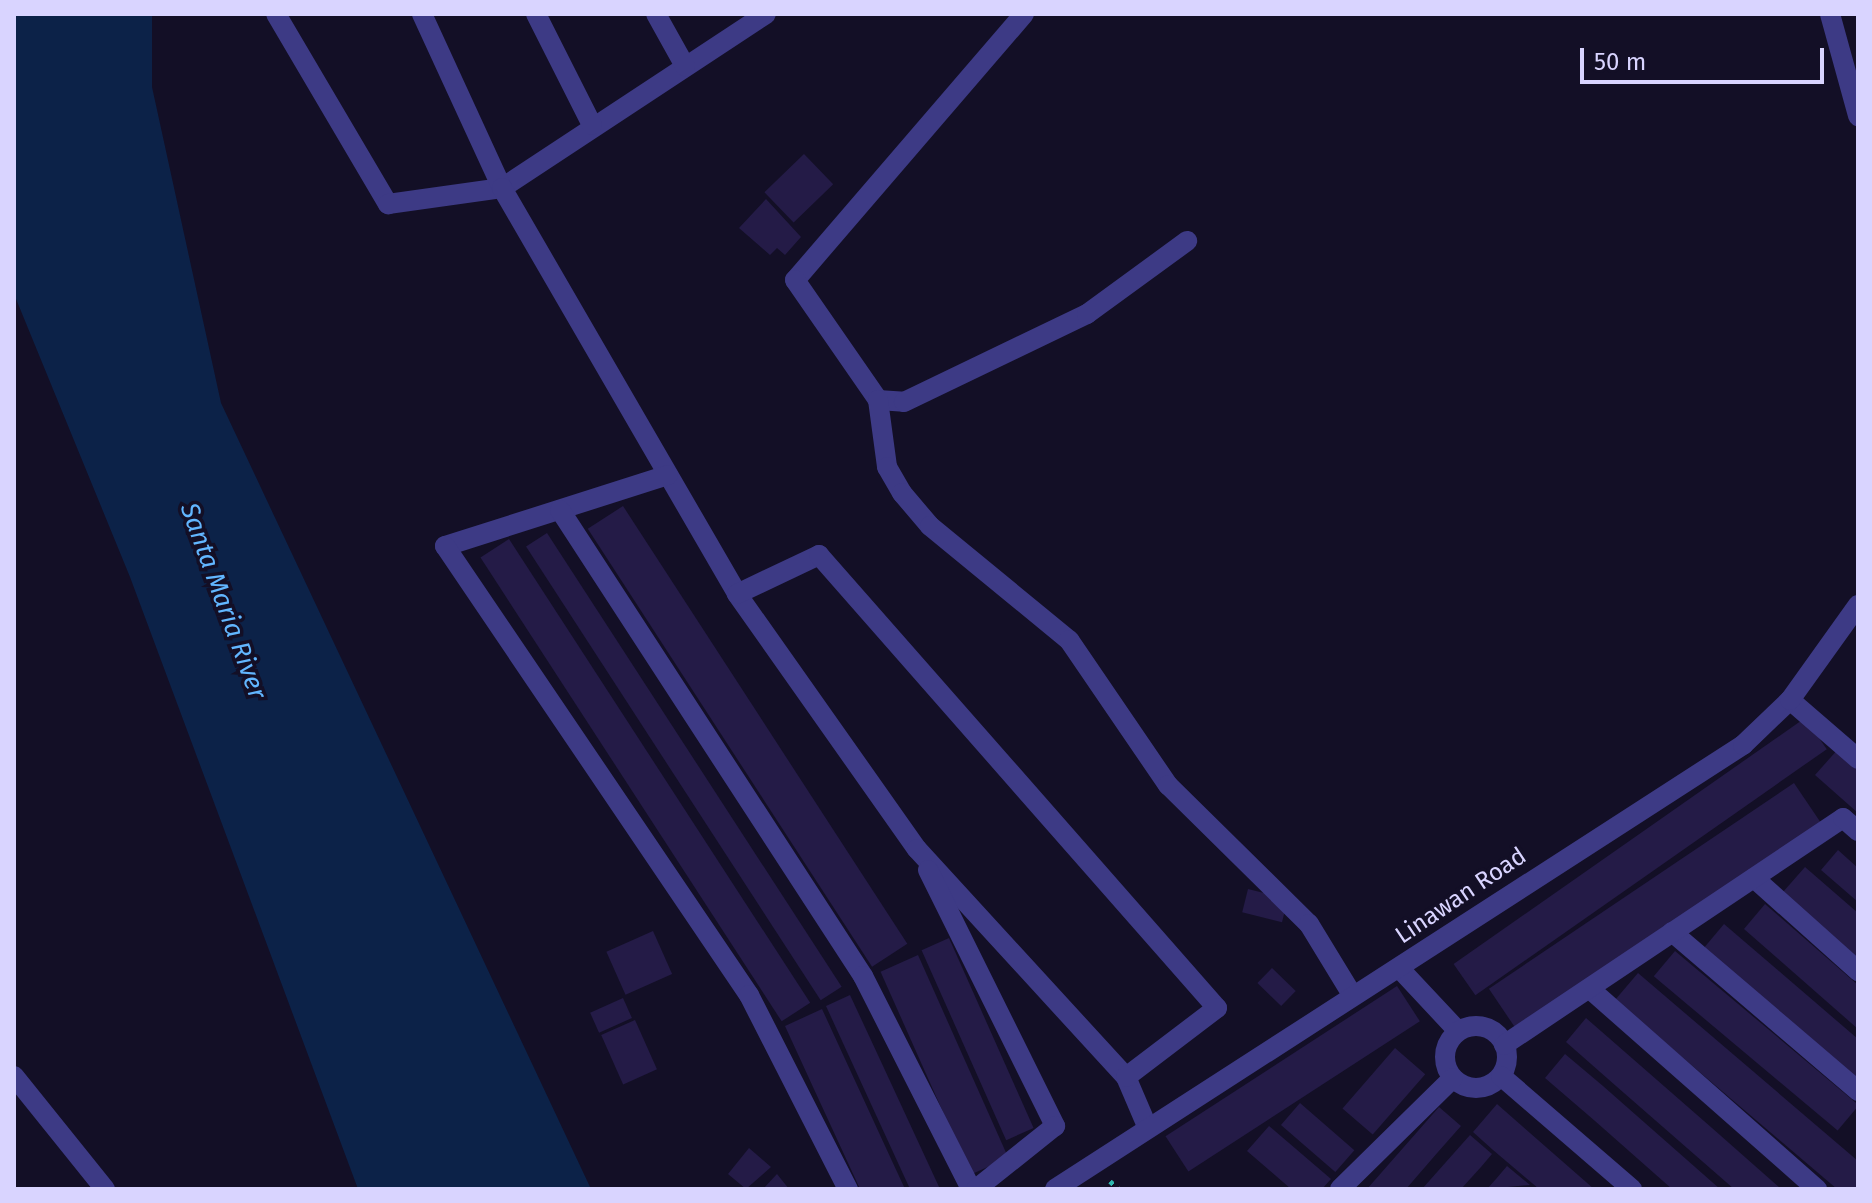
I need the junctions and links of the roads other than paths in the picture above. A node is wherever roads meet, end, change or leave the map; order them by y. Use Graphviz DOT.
graph roads {
  1 [pos="276,14"];
  2 [pos="422,14"];
  3 [pos="536,14"];
  4 [pos="656,14"];
  5 [pos="766,14"];
  6 [pos="1024,14"];
  7 [pos="1830,14"];
  8 [pos="685,66"];
  9 [pos="1858,116"];
  10 [pos="592,125"];
  11 [pos="502,188"];
  12 [pos="1187,241"];
  13 [pos="878,400"];
  14 [pos="668,475"];
  15 [pos="560,510"];
  16 [pos="737,594"];
  17 [pos="1858,605"];
  18 [pos="1790,700"];
  19 [pos="1858,759"];
  20 [pos="1858,831"];
  21 [pos="917,849"];
  22 [pos="1754,878"];
  23 [pos="1672,932"];
  24 [pos="1400,969"];
  25 [pos="1858,971"];
  26 [pos="1590,989"];
  27 [pos="1353,996"];
  28 [pos="1458,1031"];
  29 [pos="1504,1045"];
  30 [pos="14,1076"];
  31 [pos="1501,1076"];
  32 [pos="1126,1077"];
  33 [pos="1453,1078"];
  34 [pos="1858,1091"];
  35 [pos="1147,1126"];
  36 [pos="105,1189"];
  37 [pos="848,1189"];
  38 [pos="973,1189"];
  39 [pos="1055,1189"];
  40 [pos="1340,1189"];
  41 [pos="1632,1189"];
  42 [pos="1817,1189"];
  1 -- 11 [label="street"];
  2 -- 11 [label="street"];
  3 -- 10 [label="street"];
  4 -- 8 [label="street"];
  5 -- 8 [label="street"];
  6 -- 13 [label="street"];
  7 -- 9 [label="street"];
  8 -- 10 [label="street"];
  10 -- 11 [label="street"];
  11 -- 14 [label="street"];
  12 -- 13 [label="street"];
  13 -- 27 [label="street"];
  14 -- 15 [label="street"];
  14 -- 16 [label="street"];
  15 -- 37 [label="street"];
  15 -- 38 [label="street"];
  16 -- 21 [label="street"];
  16 -- 32 [label="street"];
  17 -- 18 [label="street, Linawan Road"];
  18 -- 19 [label="street"];
  18 -- 24 [label="street, Linawan Road"];
  20 -- 22 [label="street"];
  21 -- 32 [label="street"];
  21 -- 38 [label="street"];
  22 -- 23 [label="street"];
  22 -- 25 [label="street"];
  23 -- 26 [label="street"];
  23 -- 34 [label="street"];
  24 -- 27 [label="street, Linawan Road"];
  24 -- 28 [label="street"];
  26 -- 29 [label="street"];
  26 -- 42 [label="street"];
  27 -- 35 [label="street, Linawan Road"];
  28 -- 29 [label="street"];
  28 -- 33 [label="street"];
  29 -- 31 [label="street"];
  30 -- 36 [label="street"];
  31 -- 33 [label="street"];
  31 -- 41 [label="street"];
  32 -- 35 [label="street"];
  33 -- 40 [label="street"];
  35 -- 39 [label="street, Linawan Road"];
}
